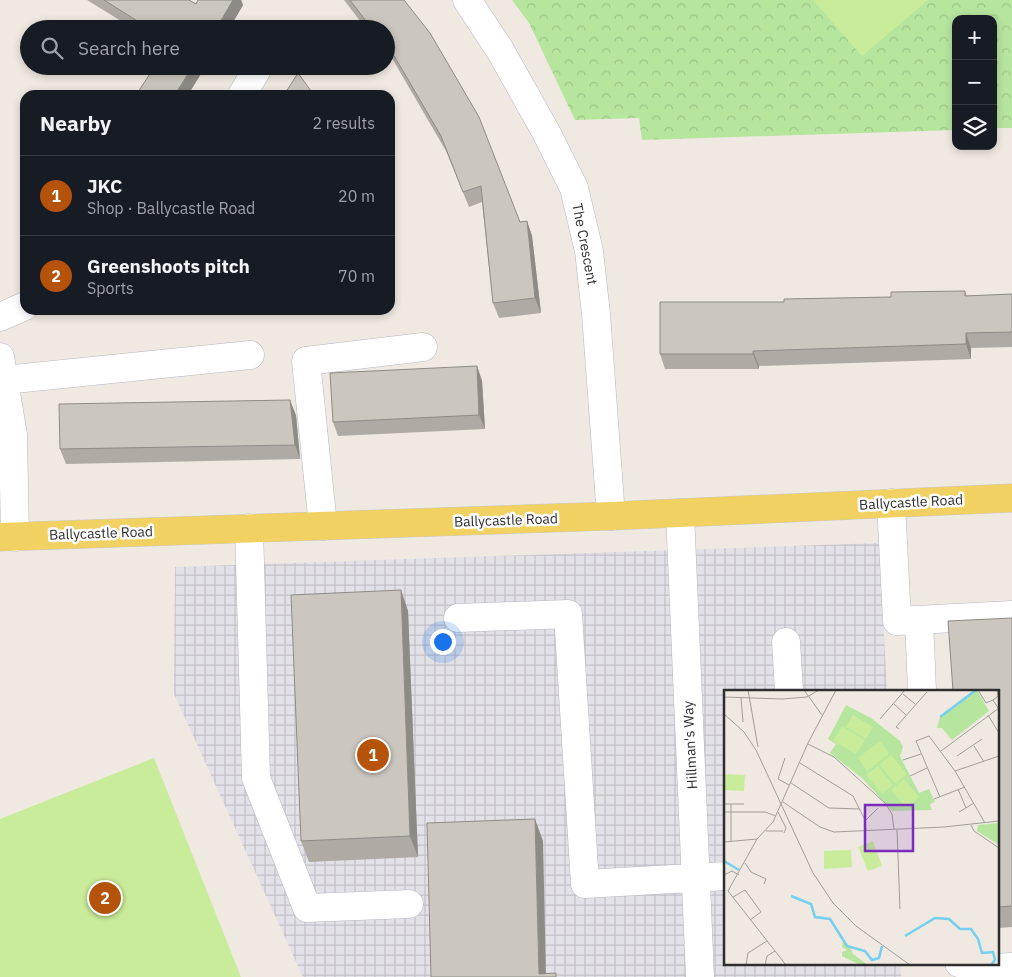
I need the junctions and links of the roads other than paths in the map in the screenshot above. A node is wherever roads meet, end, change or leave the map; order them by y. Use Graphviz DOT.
graph roads {
  1 [pos="467,0"];
  2 [pos="254,75"];
  3 [pos="245,90"];
  4 [pos="20,308"];
  5 [pos="0,317"];
  6 [pos="423,347"];
  7 [pos="250,355"];
  8 [pos="2,368"];
  9 [pos="1012,498"];
  10 [pos="891,503"];
  11 [pos="680,513"];
  12 [pos="611,516"];
  13 [pos="323,526"];
  14 [pos="249,528"];
  15 [pos="7,537"];
  16 [pos="1012,616"];
  17 [pos="458,618"];
  18 [pos="919,620"];
  19 [pos="786,642"];
  20 [pos="790,690"];
  21 [pos="922,690"];
  22 [pos="724,876"];
  23 [pos="696,879"];
  24 [pos="409,904"];
  25 [pos="963,964"];
  26 [pos="1012,968"];
  27 [pos="700,977"];
  1 -- 12 [label="street, The Crescent"];
  2 -- 3 [label="street"];
  4 -- 5 [label="street"];
  6 -- 13 [label="street"];
  7 -- 8 [label="street"];
  8 -- 15 [label="street"];
  9 -- 10 [label="main road, Ballycastle Road"];
  10 -- 11 [label="main road, Ballycastle Road"];
  10 -- 18 [label="street"];
  11 -- 12 [label="main road, Ballycastle Road"];
  11 -- 23 [label="street, Hillman's Way"];
  12 -- 13 [label="main road, Ballycastle Road"];
  13 -- 14 [label="main road, Ballycastle Road"];
  14 -- 15 [label="main road, Ballycastle Road"];
  14 -- 24 [label="street"];
  16 -- 18 [label="street"];
  17 -- 23 [label="street"];
  18 -- 21 [label="street"];
  19 -- 20 [label="street"];
  22 -- 23 [label="street"];
  23 -- 27 [label="street, Hillman's Way"];
  25 -- 26 [label="street"];
}
